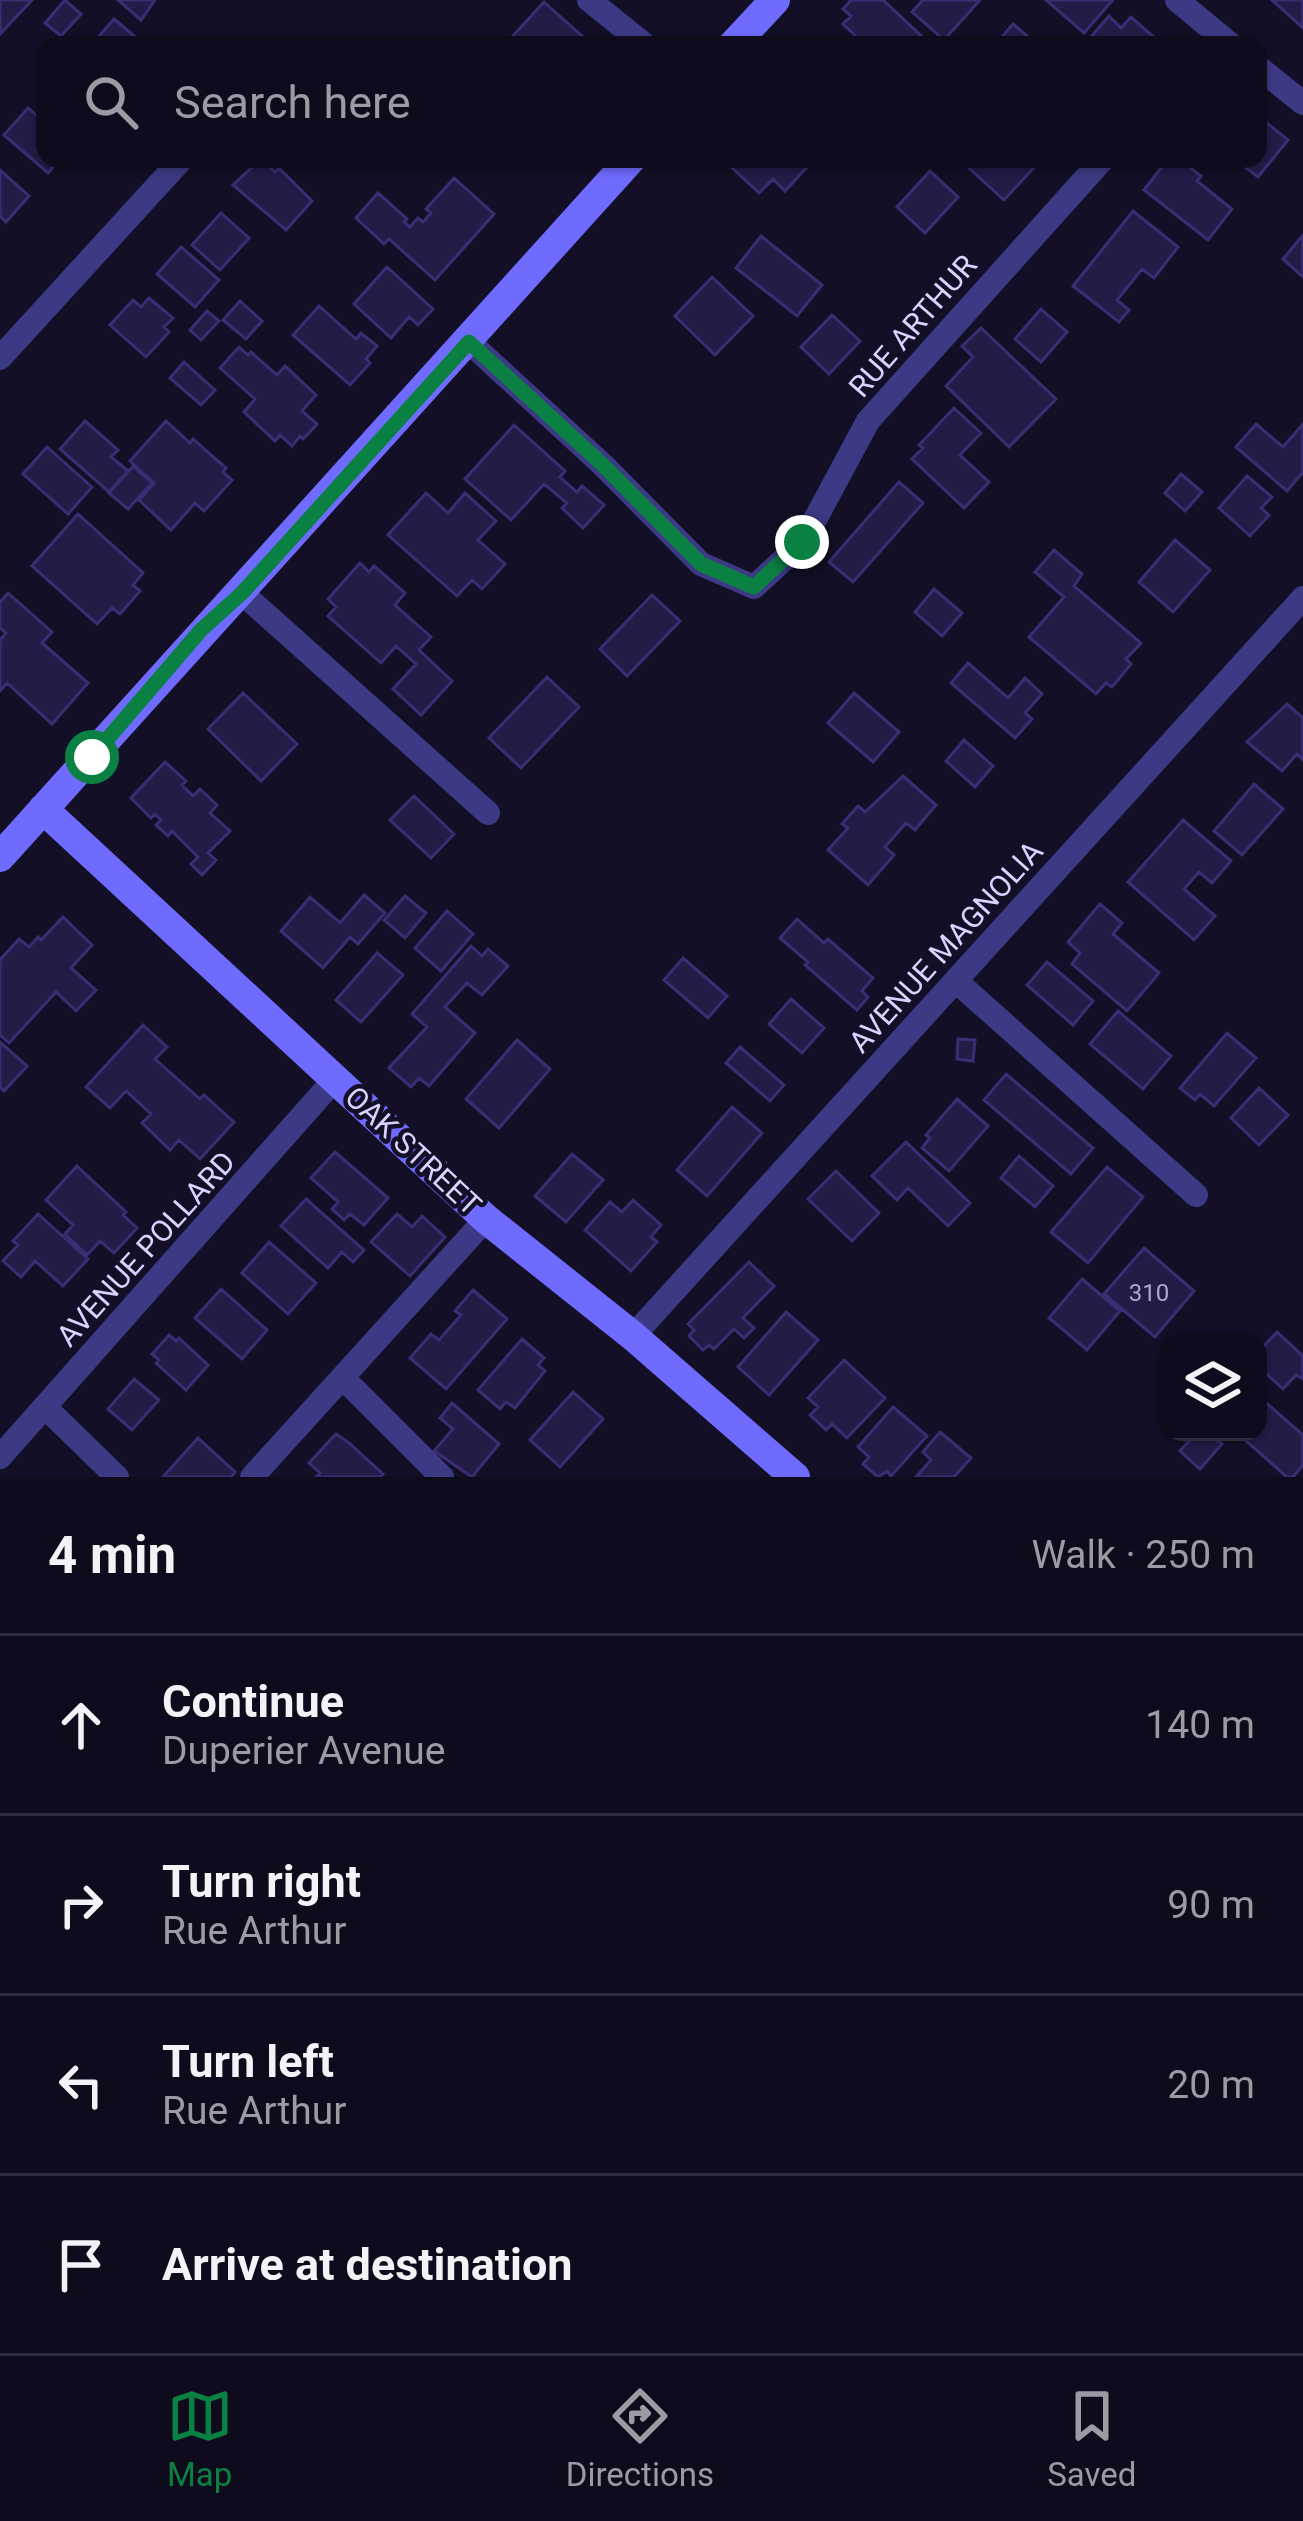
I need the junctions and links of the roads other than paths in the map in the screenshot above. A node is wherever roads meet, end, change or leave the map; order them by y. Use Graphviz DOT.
graph roads {
  1 [pos="589,0"];
  2 [pos="775,0"];
  3 [pos="1177,0"];
  4 [pos="633,36"];
  5 [pos="741,36"];
  6 [pos="1214,36"];
  7 [pos="1267,74"];
  8 [pos="1303,104"];
  9 [pos="174,168"];
  10 [pos="623,168"];
  11 [pos="1095,168"];
  12 [pos="469,342"];
  13 [pos="0,358"];
  14 [pos="242,593"];
  15 [pos="1303,598"];
  16 [pos="44,809"];
  17 [pos="488,813"];
  18 [pos="0,857"];
  19 [pos="956,981"];
  20 [pos="335,1079"];
  21 [pos="1196,1195"];
  22 [pos="486,1220"];
  23 [pos="633,1336"];
  24 [pos="343,1378"];
  25 [pos="45,1407"];
  26 [pos="0,1457"];
  27 [pos="117,1477"];
  28 [pos="252,1477"];
  29 [pos="442,1477"];
  30 [pos="796,1477"];
  1 -- 4 [label="street"];
  2 -- 5 [label="main road"];
  3 -- 6 [label="street"];
  7 -- 8 [label="street"];
  9 -- 13 [label="street"];
  10 -- 12 [label="main road"];
  11 -- 12 [label="street, RUE ARTHUR"];
  12 -- 14 [label="main road"];
  14 -- 16 [label="main road"];
  14 -- 17 [label="street"];
  15 -- 19 [label="street, AVENUE MAGNOLIA"];
  16 -- 18 [label="main road"];
  16 -- 20 [label="main road, OAK STREET"];
  19 -- 21 [label="street"];
  19 -- 23 [label="street, AVENUE MAGNOLIA"];
  20 -- 22 [label="main road, OAK STREET"];
  20 -- 25 [label="street, AVENUE POLLARD"];
  22 -- 23 [label="main road, OAK STREET"];
  22 -- 24 [label="street"];
  23 -- 30 [label="main road, OAK STREET"];
  24 -- 28 [label="street"];
  24 -- 29 [label="street"];
  25 -- 26 [label="street, AVENUE POLLARD"];
  25 -- 27 [label="street"];
}
